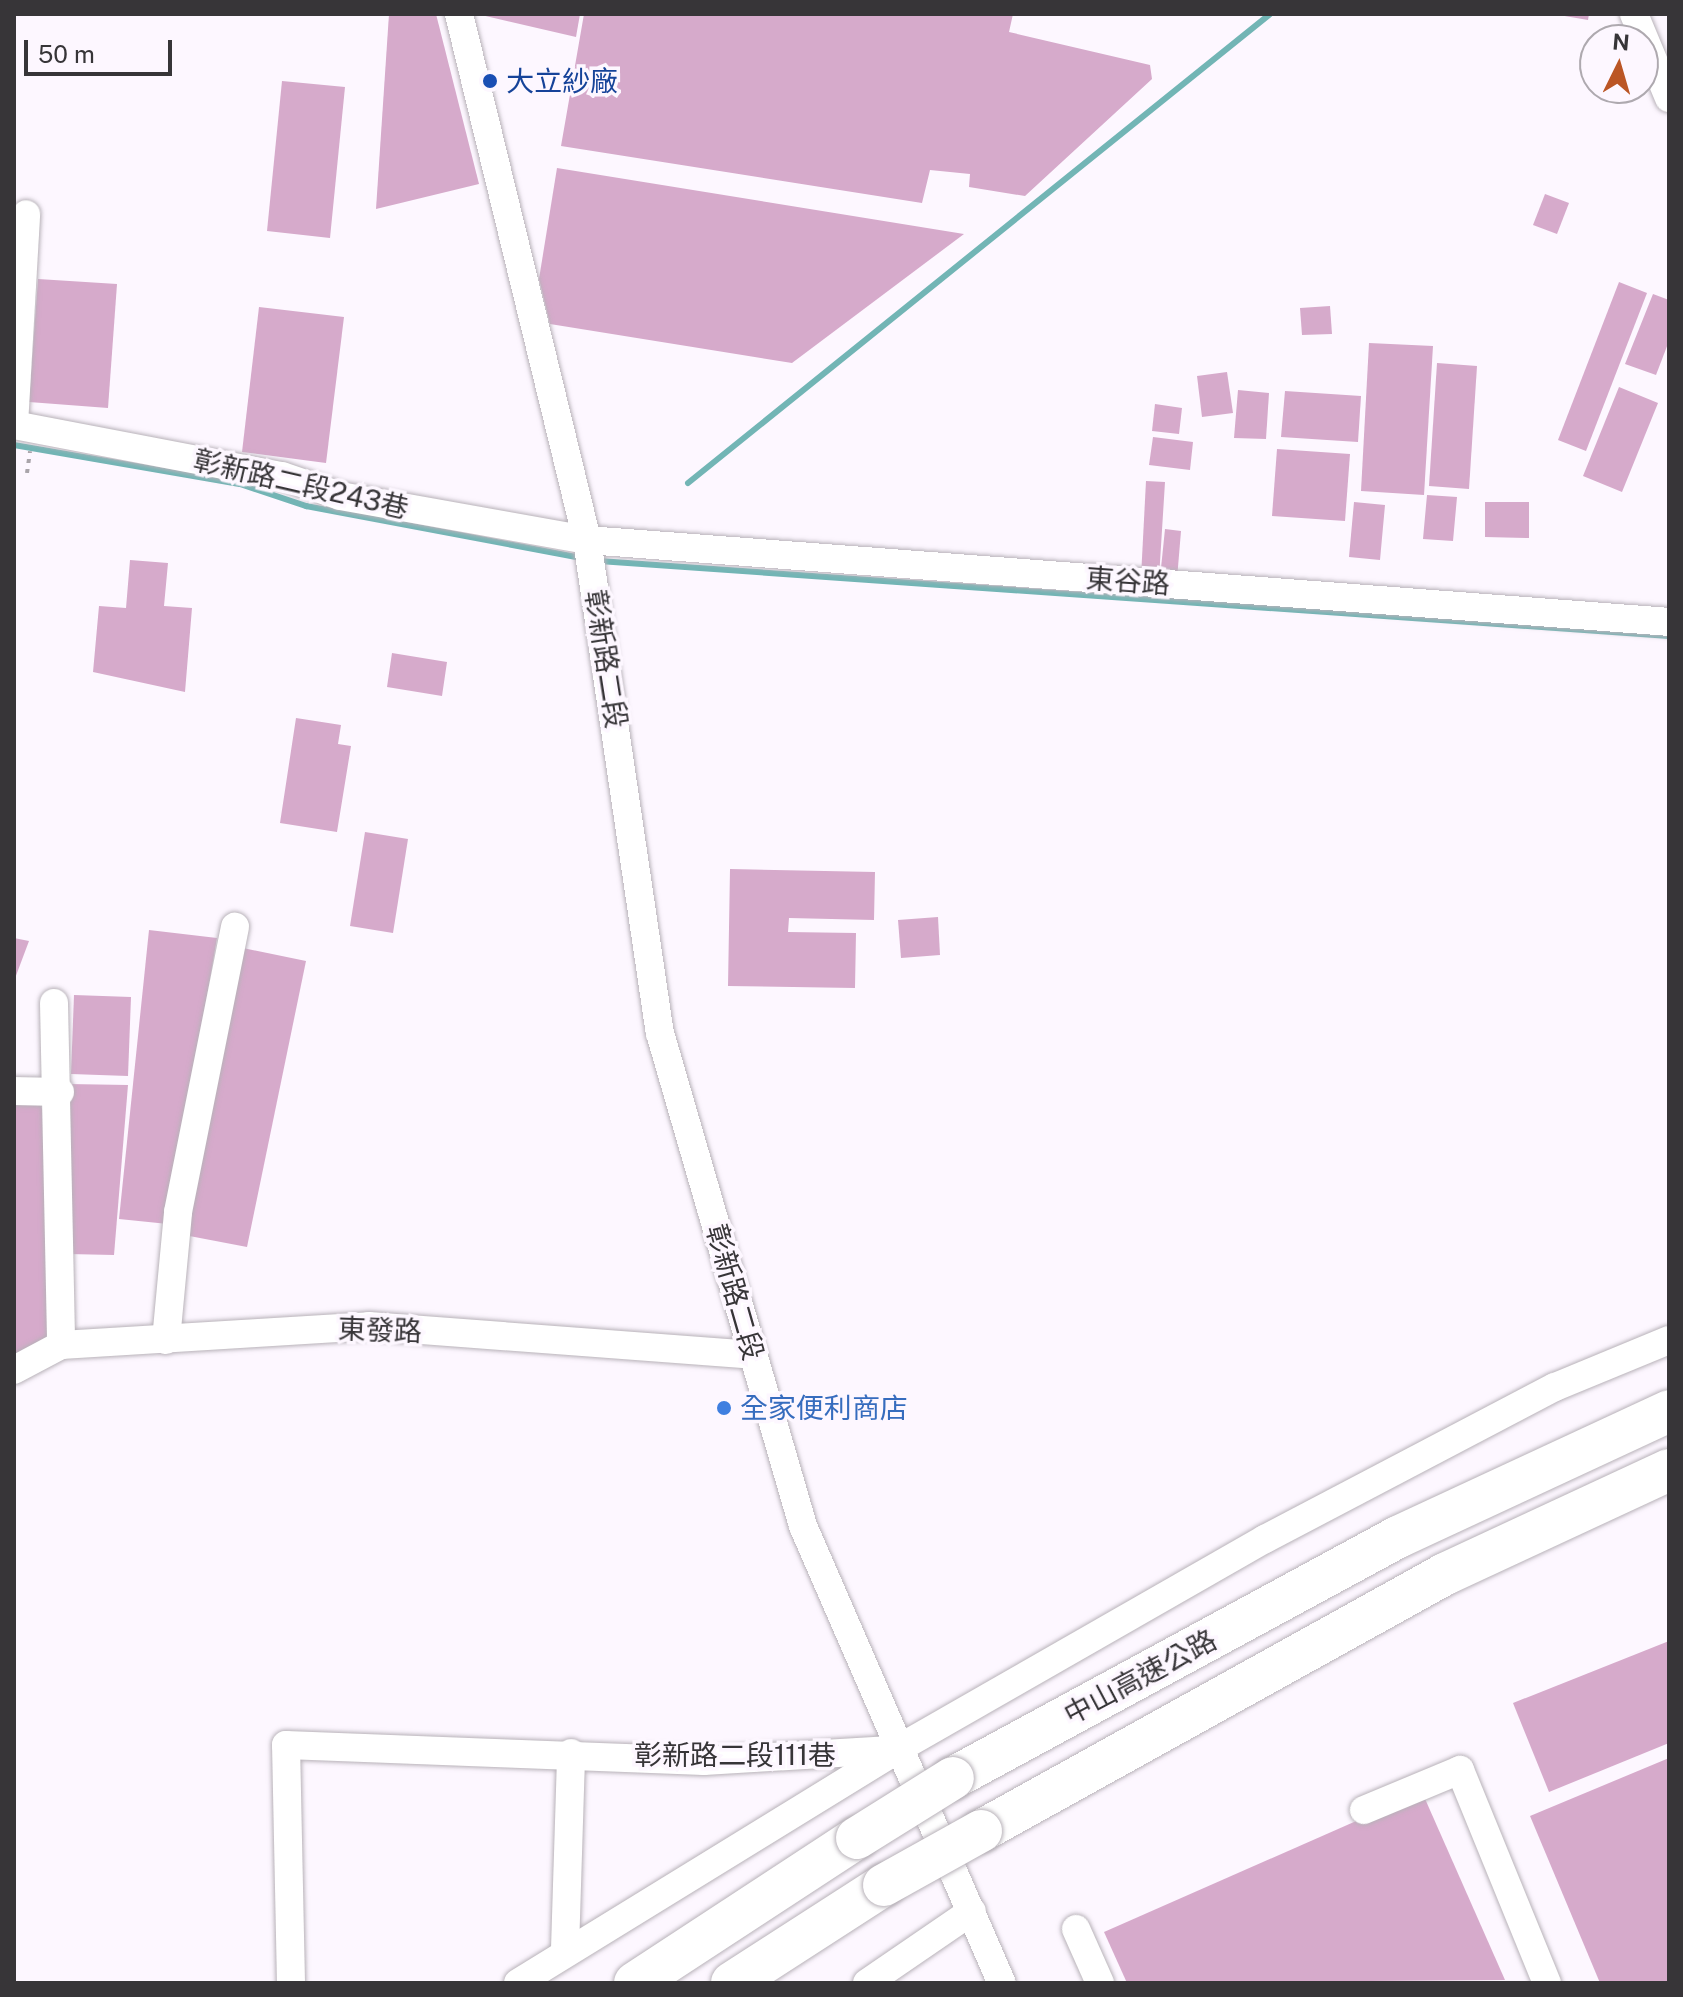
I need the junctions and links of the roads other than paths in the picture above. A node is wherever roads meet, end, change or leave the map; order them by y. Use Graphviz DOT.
graph roads {
  1 [pos="459,14"];
  2 [pos="1634,14"];
  3 [pos="1669,98"];
  4 [pos="26,214"];
  5 [pos="14,425"];
  6 [pos="589,553"];
  7 [pos="1669,622"];
  8 [pos="235,927"];
  9 [pos="54,1003"];
  10 [pos="14,1091"];
  11 [pos="60,1092"];
  12 [pos="166,1340"];
  13 [pos="1669,1340"];
  14 [pos="61,1345"];
  15 [pos="753,1355"];
  16 [pos="14,1370"];
  17 [pos="1669,1411"];
  18 [pos="1669,1470"];
  19 [pos="898,1749"];
  20 [pos="571,1753"];
  21 [pos="1364,1810"];
  22 [pos="972,1911"];
  23 [pos="1076,1929"];
  24 [pos="565,1949"];
  25 [pos="291,1983"];
  26 [pos="518,1983"];
  27 [pos="635,1983"];
  28 [pos="732,1983"];
  29 [pos="867,1983"];
  30 [pos="1002,1983"];
  31 [pos="1100,1983"];
  32 [pos="1547,1983"];
  1 -- 6 [label="street, 彰新路二段"];
  2 -- 3 [label="street"];
  4 -- 5 [label="street"];
  5 -- 6 [label="street, 彰新路二段243巷"];
  6 -- 7 [label="street, 東谷路"];
  6 -- 15 [label="street, 彰新路二段"];
  8 -- 12 [label="street"];
  9 -- 11 [label="street"];
  10 -- 11 [label="street"];
  11 -- 14 [label="street"];
  12 -- 14 [label="street, 東發路"];
  12 -- 15 [label="street, 東發路"];
  13 -- 19 [label="street"];
  14 -- 16 [label="street, 東發路"];
  15 -- 19 [label="street, 彰新路二段"];
  17 -- 27 [label="highway, 中山高速公路, bridge"];
  18 -- 28 [label="highway, 中山高速公路, bridge"];
  19 -- 20 [label="street, 彰新路二段111巷"];
  19 -- 22 [label="street, 彰新路二段"];
  19 -- 24 [label="street"];
  20 -- 24 [label="street"];
  20 -- 25 [label="street, 彰新路二段111巷"];
  21 -- 32 [label="street"];
  22 -- 29 [label="street"];
  22 -- 30 [label="street, 彰新路二段"];
  23 -- 31 [label="street"];
  24 -- 26 [label="street"];
}
